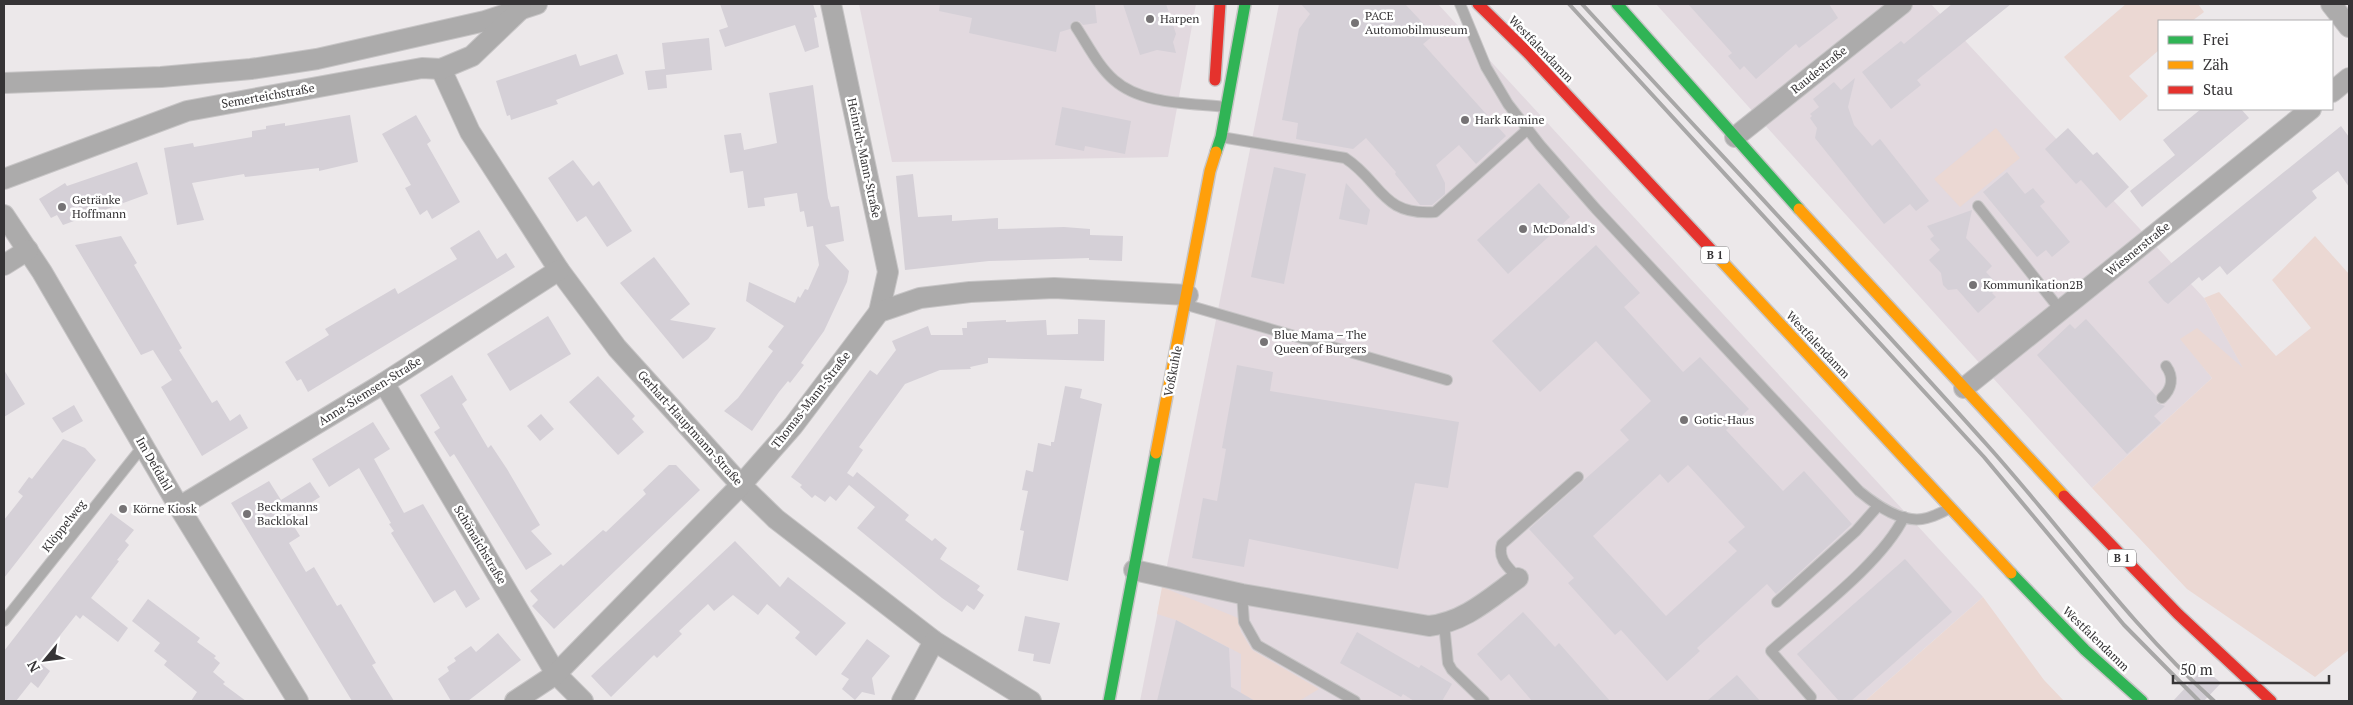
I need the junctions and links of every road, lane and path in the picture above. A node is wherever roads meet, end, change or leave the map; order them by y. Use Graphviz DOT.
graph roads {
  1 [pos="831,4"];
  2 [pos="1220,4"];
  3 [pos="1245,4"];
  4 [pos="1460,4"];
  5 [pos="1478,4"];
  6 [pos="1617,4"];
  7 [pos="1902,4"];
  8 [pos="2331,4"];
  9 [pos="529,6"];
  10 [pos="1076,27"];
  11 [pos="2349,27"];
  12 [pos="441,70"];
  13 [pos="2349,78"];
  14 [pos="4,83"];
  15 [pos="2333,91"];
  16 [pos="1214,97"];
  17 [pos="1226,107"];
  18 [pos="2311,110"];
  19 [pos="1528,130"];
  20 [pos="1221,137"];
  21 [pos="1735,137"];
  22 [pos="1210,171"];
  23 [pos="4,179"];
  24 [pos="1978,206"];
  25 [pos="4,215"];
  26 [pos="28,250"];
  27 [pos="4,265"];
  28 [pos="560,270"];
  29 [pos="1187,300"];
  30 [pos="2061,311"];
  31 [pos="879,312"];
  32 [pos="2166,366"];
  33 [pos="1447,380"];
  34 [pos="384,383"];
  35 [pos="1964,388"];
  36 [pos="2162,398"];
  37 [pos="143,446"];
  38 [pos="1578,477"];
  39 [pos="741,485"];
  40 [pos="1878,506"];
  41 [pos="179,507"];
  42 [pos="1951,508"];
  43 [pos="1904,517"];
  44 [pos="1134,570"];
  45 [pos="1518,578"];
  46 [pos="1242,594"];
  47 [pos="1777,602"];
  48 [pos="4,621"];
  49 [pos="1444,624"];
  50 [pos="934,641"];
  51 [pos="556,674"];
  52 [pos="1811,697"];
  53 [pos="298,701"];
  54 [pos="515,701"];
  55 [pos="583,701"];
  56 [pos="902,701"];
  57 [pos="1031,701"];
  58 [pos="1109,701"];
  59 [pos="1355,701"];
  60 [pos="1484,701"];
  61 [pos="2142,701"];
  62 [pos="2271,701"];
  1 -- 31 [label="street, Heinrich-Mann-Straße"];
  2 -- 16 [label="main road, Voßkuhle"];
  3 -- 17 [label="main road, Voßkuhle"];
  4 -- 19 [label="lane"];
  5 -- 42 [label="main road, Westfalendamm / B 1"];
  6 -- 21 [label="main road, B 1"];
  7 -- 21 [label="street, Raudestraße"];
  8 -- 11 [label="street"];
  9 -- 12 [label="street, Semerteichstraße"];
  9 -- 14 [label="street, Semerteichstraße"];
  10 -- 16 [label="lane"];
  12 -- 23 [label="street, Semerteichstraße"];
  12 -- 28 [label="street, Gerhart-Hauptmann-Straße"];
  13 -- 15 [label="street"];
  16 -- 17 [label="lane"];
  16 -- 22 [label="main road, Voßkuhle"];
  17 -- 20 [label="main road, Voßkuhle"];
  18 -- 30 [label="street, Wiesnerstraße"];
  19 -- 20 [label="lane"];
  19 -- 40 [label="lane"];
  20 -- 22 [label="main road, Voßkuhle"];
  21 -- 35 [label="main road, B 1"];
  22 -- 29 [label="main road, Voßkuhle"];
  24 -- 30 [label="lane"];
  25 -- 26 [label="street, Im Defdahl"];
  26 -- 27 [label="street"];
  26 -- 37 [label="street, Im Defdahl"];
  28 -- 34 [label="street, Anna-Siemsen-Straße"];
  28 -- 39 [label="street, Gerhart-Hauptmann-Straße"];
  29 -- 31 [label="street"];
  29 -- 33 [label="lane"];
  29 -- 44 [label="main road, Voßkuhle"];
  30 -- 35 [label="street, Wiesnerstraße"];
  31 -- 39 [label="street, Thomas-Mann-Straße"];
  32 -- 36 [label="lane"];
  34 -- 41 [label="street, Anna-Siemsen-Straße"];
  34 -- 51 [label="street, Schönaichstraße"];
  35 -- 62 [label="main road, B 1"];
  37 -- 41 [label="street, Im Defdahl"];
  37 -- 48 [label="lane, Klöppelweg"];
  38 -- 45 [label="lane"];
  39 -- 50 [label="street, Gerhart-Hauptmann-Straße"];
  39 -- 51 [label="street, Thomas-Mann-Straße"];
  40 -- 43 [label="lane"];
  40 -- 47 [label="lane"];
  41 -- 53 [label="street, Im Defdahl"];
  42 -- 43 [label="lane"];
  42 -- 61 [label="main road, Westfalendamm / B 1"];
  43 -- 52 [label="lane"];
  44 -- 46 [label="street"];
  44 -- 58 [label="main road, Voßkuhle"];
  45 -- 49 [label="street"];
  46 -- 49 [label="street"];
  46 -- 59 [label="lane"];
  49 -- 60 [label="lane"];
  50 -- 56 [label="street"];
  50 -- 57 [label="street, Gerhart-Hauptmann-Straße"];
  51 -- 54 [label="street, Thomas-Mann-Straße"];
  51 -- 55 [label="street, Schönaichstraße"];
}
